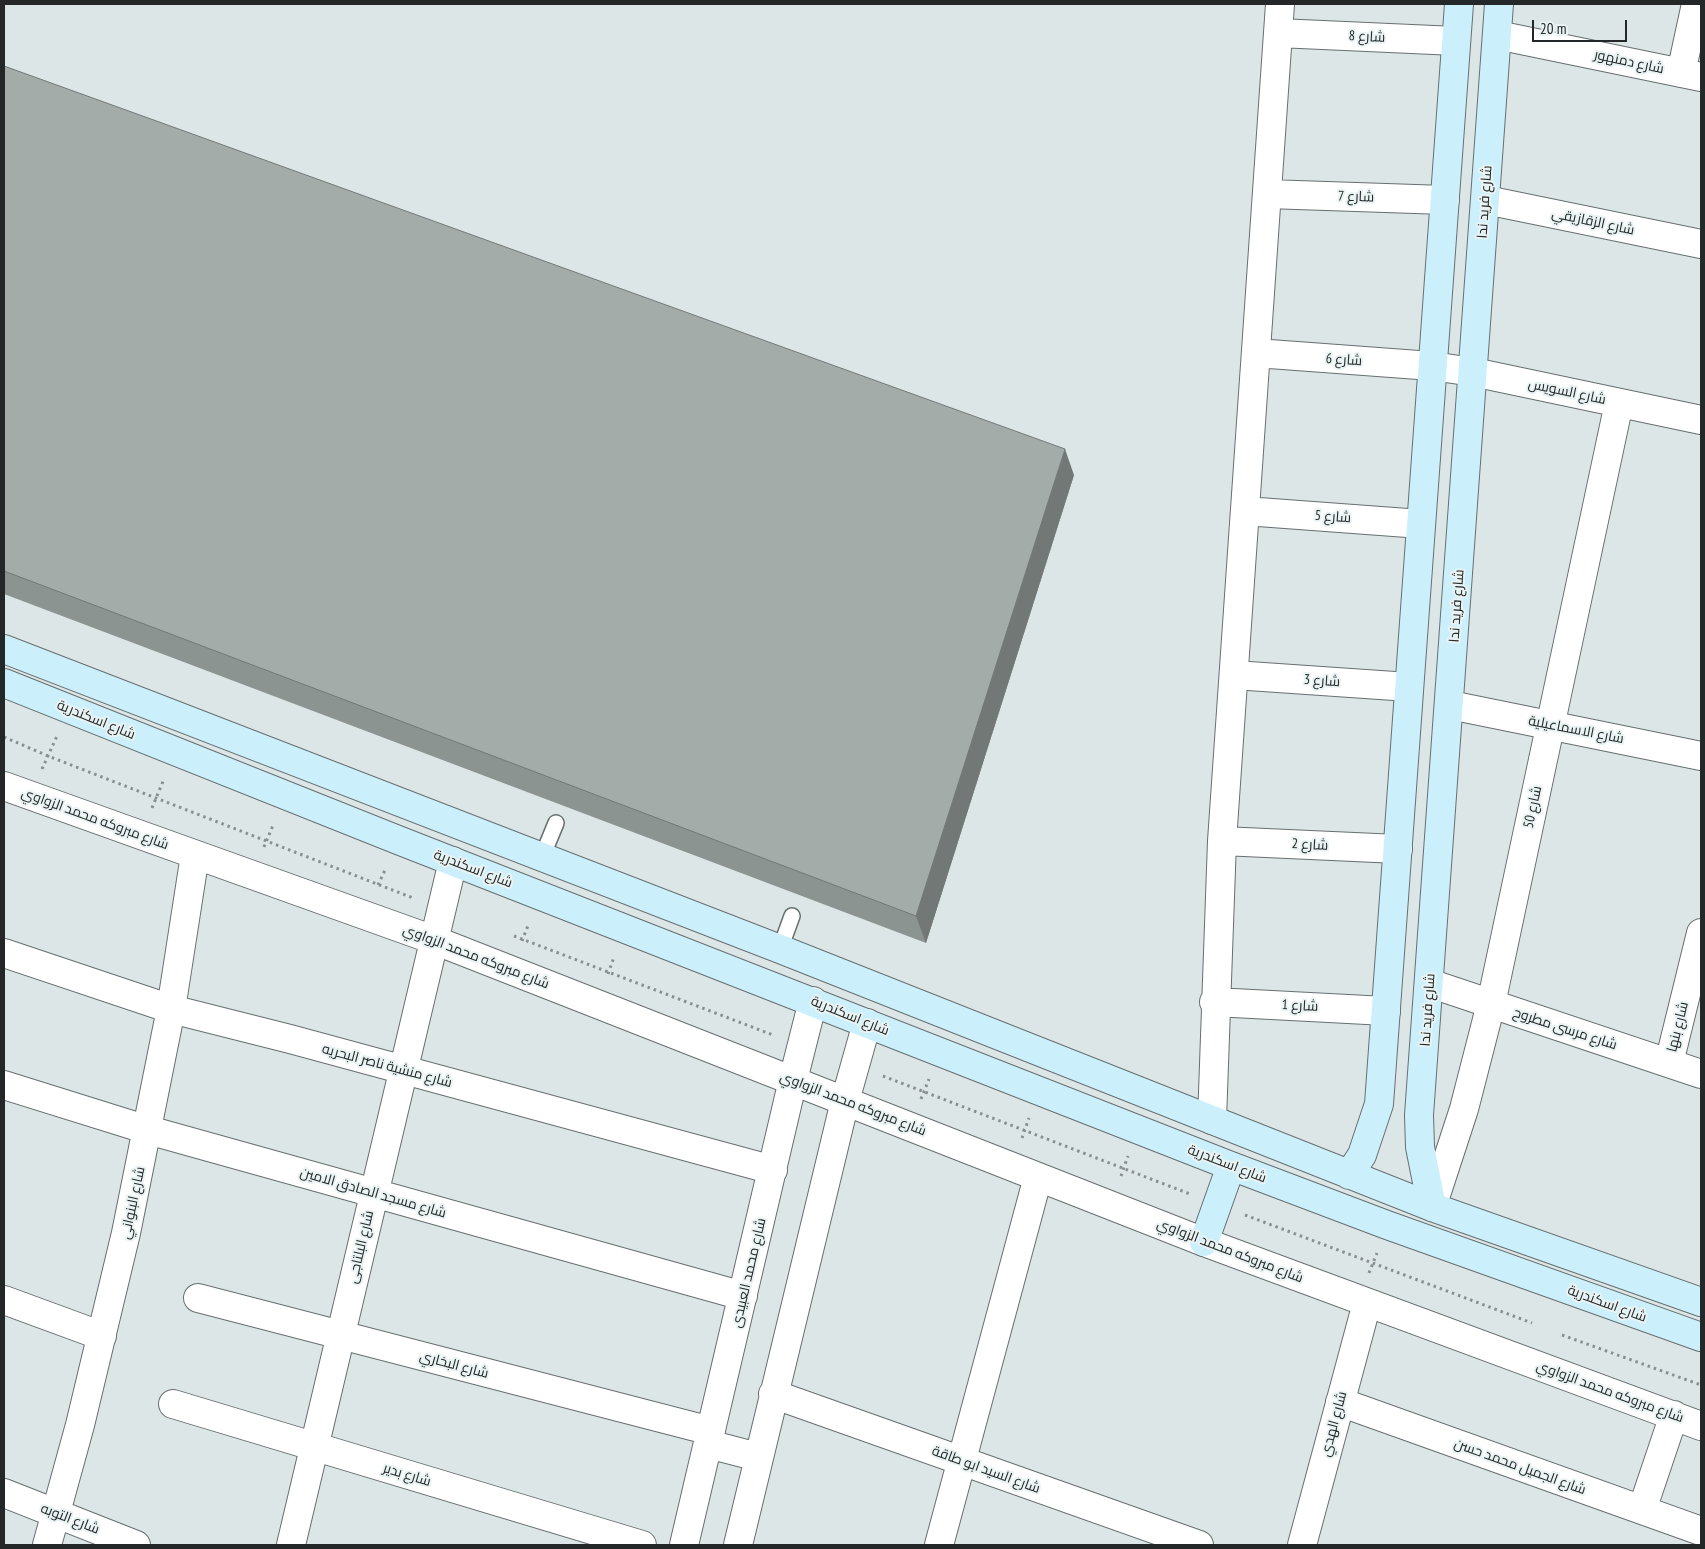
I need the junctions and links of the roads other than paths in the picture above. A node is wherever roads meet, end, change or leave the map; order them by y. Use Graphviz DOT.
graph roads {
  1 [pos="1280,4"];
  2 [pos="1459,4"];
  3 [pos="1500,4"];
  4 [pos="1696,4"];
  5 [pos="1278,33"];
  6 [pos="1497,35"];
  7 [pos="1456,41"];
  8 [pos="1691,75"];
  9 [pos="1267,194"];
  10 [pos="1445,200"];
  11 [pos="1486,200"];
  12 [pos="1701,244"];
  13 [pos="1256,353"];
  14 [pos="1432,366"];
  15 [pos="1473,372"];
  16 [pos="1619,403"];
  17 [pos="1701,420"];
  18 [pos="1245,511"];
  19 [pos="1421,524"];
  20 [pos="4,649"];
  21 [pos="1234,675"];
  22 [pos="4,683"];
  23 [pos="1409,687"];
  24 [pos="1449,714"];
  25 [pos="1407,719"];
  26 [pos="1551,725"];
  27 [pos="1701,756"];
  28 [pos="4,786"];
  29 [pos="556,823"];
  30 [pos="1222,841"];
  31 [pos="1398,849"];
  32 [pos="195,855"];
  33 [pos="542,857"];
  34 [pos="454,861"];
  35 [pos="596,878"];
  36 [pos="583,912"];
  37 [pos="792,916"];
  38 [pos="1701,933"];
  39 [pos="434,940"];
  40 [pos="780,948"];
  41 [pos="4,954"];
  42 [pos="1429,983"];
  43 [pos="813,1001"];
  44 [pos="1214,1002"];
  45 [pos="1491,1004"];
  46 [pos="171,1009"];
  47 [pos="1386,1011"];
  48 [pos="867,1022"];
  49 [pos="1669,1063"];
  50 [pos="403,1070"];
  51 [pos="1701,1074"];
  52 [pos="793,1080"];
  53 [pos="4,1085"];
  54 [pos="845,1101"];
  55 [pos="1212,1120"];
  56 [pos="148,1130"];
  57 [pos="1231,1166"];
  58 [pos="773,1170"];
  59 [pos="1349,1175"];
  60 [pos="1038,1177"];
  61 [pos="374,1193"];
  62 [pos="1432,1208"];
  63 [pos="1204,1242"];
  64 [pos="743,1296"];
  65 [pos="198,1298"];
  66 [pos="4,1300"];
  67 [pos="1363,1301"];
  68 [pos="1701,1302"];
  69 [pos="340,1335"];
  70 [pos="102,1336"];
  71 [pos="1701,1337"];
  72 [pos="773,1394"];
  73 [pos="1340,1402"];
  74 [pos="173,1404"];
  75 [pos="1674,1415"];
  76 [pos="1701,1426"];
  77 [pos="709,1438"];
  78 [pos="314,1446"];
  79 [pos="758,1457"];
  80 [pos="962,1462"];
  81 [pos="4,1493"];
  82 [pos="1642,1510"];
  83 [pos="55,1514"];
  84 [pos="1687,1534"];
  85 [pos="47,1545"];
  86 [pos="136,1545"];
  87 [pos="291,1545"];
  88 [pos="642,1545"];
  89 [pos="684,1545"];
  90 [pos="738,1545"];
  91 [pos="939,1545"];
  92 [pos="1199,1545"];
  93 [pos="1304,1545"];
  1 -- 5 [label="street"];
  2 -- 7 [label="street"];
  3 -- 6 [label="street, شارع فريد ندا"];
  4 -- 8 [label="street"];
  5 -- 7 [label="street, شارع 8"];
  5 -- 9 [label="street"];
  6 -- 8 [label="street, شارع دمنهور"];
  6 -- 11 [label="street, شارع فريد ندا"];
  7 -- 10 [label="street"];
  9 -- 10 [label="street, شارع 7"];
  9 -- 13 [label="street"];
  10 -- 14 [label="street"];
  11 -- 12 [label="street, شارع الزقازيقي"];
  11 -- 15 [label="street, شارع فريد ندا"];
  13 -- 14 [label="street, شارع 6"];
  13 -- 18 [label="street"];
  14 -- 15 [label="street, شارع السويس"];
  14 -- 19 [label="street"];
  15 -- 16 [label="street, شارع السويس"];
  15 -- 24 [label="street, شارع فريد ندا"];
  16 -- 17 [label="street, شارع السويس"];
  16 -- 26 [label="street, شارع 50"];
  18 -- 19 [label="street, شارع 5"];
  18 -- 21 [label="street"];
  19 -- 23 [label="street"];
  20 -- 33 [label="street"];
  21 -- 23 [label="street, شارع 3"];
  21 -- 30 [label="street"];
  22 -- 34 [label="street, شارع اسكندرية"];
  23 -- 25 [label="street"];
  24 -- 25 [label="street"];
  24 -- 26 [label="street, شارع الاسماعيلية"];
  24 -- 42 [label="street, شارع فريد ندا"];
  25 -- 31 [label="street"];
  26 -- 27 [label="street, شارع الاسماعيلية"];
  26 -- 45 [label="street, شارع 50"];
  28 -- 32 [label="street, شارع مبروكه محمد الزواوي"];
  29 -- 33 [label="lane"];
  30 -- 31 [label="street, شارع 2"];
  30 -- 44 [label="street"];
  31 -- 47 [label="street"];
  32 -- 39 [label="street, شارع مبروكه محمد الزواوي"];
  32 -- 46 [label="street, شارع البنواني"];
  33 -- 35 [label="street"];
  34 -- 36 [label="street, شارع اسكندرية"];
  34 -- 39 [label="street, شارع البلتاجى"];
  35 -- 36 [label="street"];
  35 -- 40 [label="street"];
  36 -- 43 [label="street, شارع اسكندرية"];
  37 -- 40 [label="lane"];
  38 -- 49 [label="street, شارع بنها"];
  39 -- 50 [label="street, شارع البلتاجى"];
  39 -- 52 [label="street, شارع مبروكه محمد الزواوي"];
  40 -- 55 [label="street"];
  41 -- 46 [label="street, شارع منشية ناصر البحريه"];
  42 -- 45 [label="street, شارع مرسى مطروح"];
  42 -- 62 [label="street, شارع فريد ندا"];
  43 -- 48 [label="street, شارع اسكندرية"];
  43 -- 52 [label="street, شارع محمد العبيدى"];
  44 -- 47 [label="street, شارع 1"];
  44 -- 55 [label="street"];
  45 -- 49 [label="street, شارع مرسى مطروح"];
  45 -- 62 [label="street, شارع 50"];
  46 -- 50 [label="street, شارع منشية ناصر البحريه"];
  46 -- 56 [label="street, شارع البنواني"];
  47 -- 59 [label="street"];
  48 -- 54 [label="street"];
  48 -- 57 [label="street, شارع اسكندرية"];
  49 -- 51 [label="street, شارع مرسى مطروح"];
  50 -- 58 [label="street, شارع منشية ناصر البحريه"];
  50 -- 61 [label="street, شارع البلتاجى"];
  52 -- 54 [label="street, شارع مبروكه محمد الزواوي"];
  52 -- 58 [label="street, شارع محمد العبيدى"];
  53 -- 56 [label="street, شارع مسجد الصادق الامين"];
  54 -- 60 [label="street, شارع مبروكه محمد الزواوي"];
  54 -- 72 [label="street"];
  55 -- 59 [label="street"];
  56 -- 61 [label="street, شارع مسجد الصادق الامين"];
  56 -- 70 [label="street, شارع البنواني"];
  57 -- 63 [label="street"];
  57 -- 71 [label="street, شارع اسكندرية"];
  58 -- 64 [label="street, شارع محمد العبيدى"];
  59 -- 62 [label="street"];
  60 -- 63 [label="street, شارع مبروكه محمد الزواوي"];
  60 -- 80 [label="street"];
  61 -- 64 [label="street, شارع مسجد الصادق الامين"];
  61 -- 69 [label="street, شارع البلتاجى"];
  62 -- 68 [label="street"];
  63 -- 67 [label="street, شارع مبروكه محمد الزواوي"];
  64 -- 77 [label="street, شارع محمد العبيدى"];
  65 -- 69 [label="street, شارع البخاري"];
  66 -- 70 [label="street"];
  67 -- 73 [label="street, شارع الهدي"];
  67 -- 75 [label="street, شارع مبروكه محمد الزواوي"];
  69 -- 77 [label="street, شارع البخاري"];
  69 -- 78 [label="street, شارع البلتاجى"];
  70 -- 83 [label="street, شارع البنواني"];
  72 -- 79 [label="street"];
  72 -- 80 [label="street, شارع السيد ابو طاقة"];
  73 -- 82 [label="street, شارع الجميل محمد حسن"];
  73 -- 93 [label="street, شارع الهدي"];
  74 -- 78 [label="street, شارع بدير"];
  75 -- 76 [label="street, شارع مبروكه محمد الزواوي"];
  75 -- 82 [label="street"];
  77 -- 79 [label="street, شارع البخاري"];
  77 -- 89 [label="street, شارع محمد العبيدى"];
  78 -- 87 [label="street, شارع البلتاجى"];
  78 -- 88 [label="street, شارع بدير"];
  79 -- 90 [label="street"];
  80 -- 91 [label="street"];
  80 -- 92 [label="street, شارع السيد ابو طاقة"];
  81 -- 83 [label="street, شارع التوبه"];
  82 -- 84 [label="street, شارع الجميل محمد حسن"];
  83 -- 85 [label="street, شارع البنواني"];
  83 -- 86 [label="street, شارع التوبه"];
}
